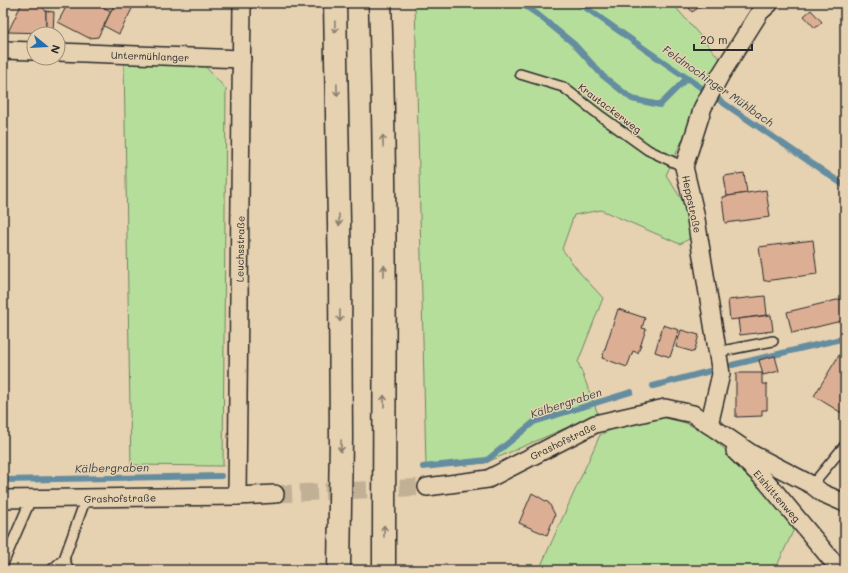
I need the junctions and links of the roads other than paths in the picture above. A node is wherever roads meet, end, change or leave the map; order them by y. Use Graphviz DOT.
graph roads {
  1 [pos="242,3"];
  2 [pos="335,3"];
  3 [pos="380,3"];
  4 [pos="770,3"];
  5 [pos="3,50"];
  6 [pos="26,51"];
  7 [pos="66,52"];
  8 [pos="242,59"];
  9 [pos="520,74"];
  10 [pos="684,167"];
  11 [pos="773,342"];
  12 [pos="717,352"];
  13 [pos="709,425"];
  14 [pos="845,445"];
  15 [pos="812,486"];
  16 [pos="428,487"];
  17 [pos="275,494"];
  18 [pos="237,496"];
  19 [pos="86,498"];
  20 [pos="3,499"];
  21 [pos="31,499"];
  22 [pos="845,504"];
  23 [pos="64,559"];
  24 [pos="3,564"];
  25 [pos="51,570"];
  26 [pos="69,570"];
  27 [pos="339,570"];
  28 [pos="384,570"];
  29 [pos="840,570"];
  1 -- 8 [label="street, Leuchsstraße"];
  2 -- 27 [label="highway, one-way"];
  28 -- 3 [label="highway, one-way"];
  4 -- 10 [label="street, Heppstraße"];
  5 -- 6 [label="street"];
  7 -- 8 [label="street, Untermühlanger"];
  8 -- 18 [label="street, Leuchsstraße"];
  9 -- 10 [label="lane, Krautackerweg"];
  10 -- 12 [label="street, Heppstraße"];
  11 -- 12 [label="lane"];
  12 -- 13 [label="street, Heppstraße"];
  13 -- 15 [label="street, Grashofstraße"];
  13 -- 16 [label="street, Grashofstraße"];
  13 -- 29 [label="street, Eishüttenweg"];
  14 -- 15 [label="lane"];
  15 -- 22 [label="street, Grashofstraße"];
  17 -- 18 [label="street, Grashofstraße"];
  18 -- 19 [label="street, Grashofstraße"];
  19 -- 21 [label="street, Grashofstraße"];
  19 -- 23 [label="lane"];
  20 -- 21 [label="street, Grashofstraße"];
  21 -- 24 [label="lane"];
  23 -- 25 [label="lane"];
  23 -- 26 [label="lane"];
}
